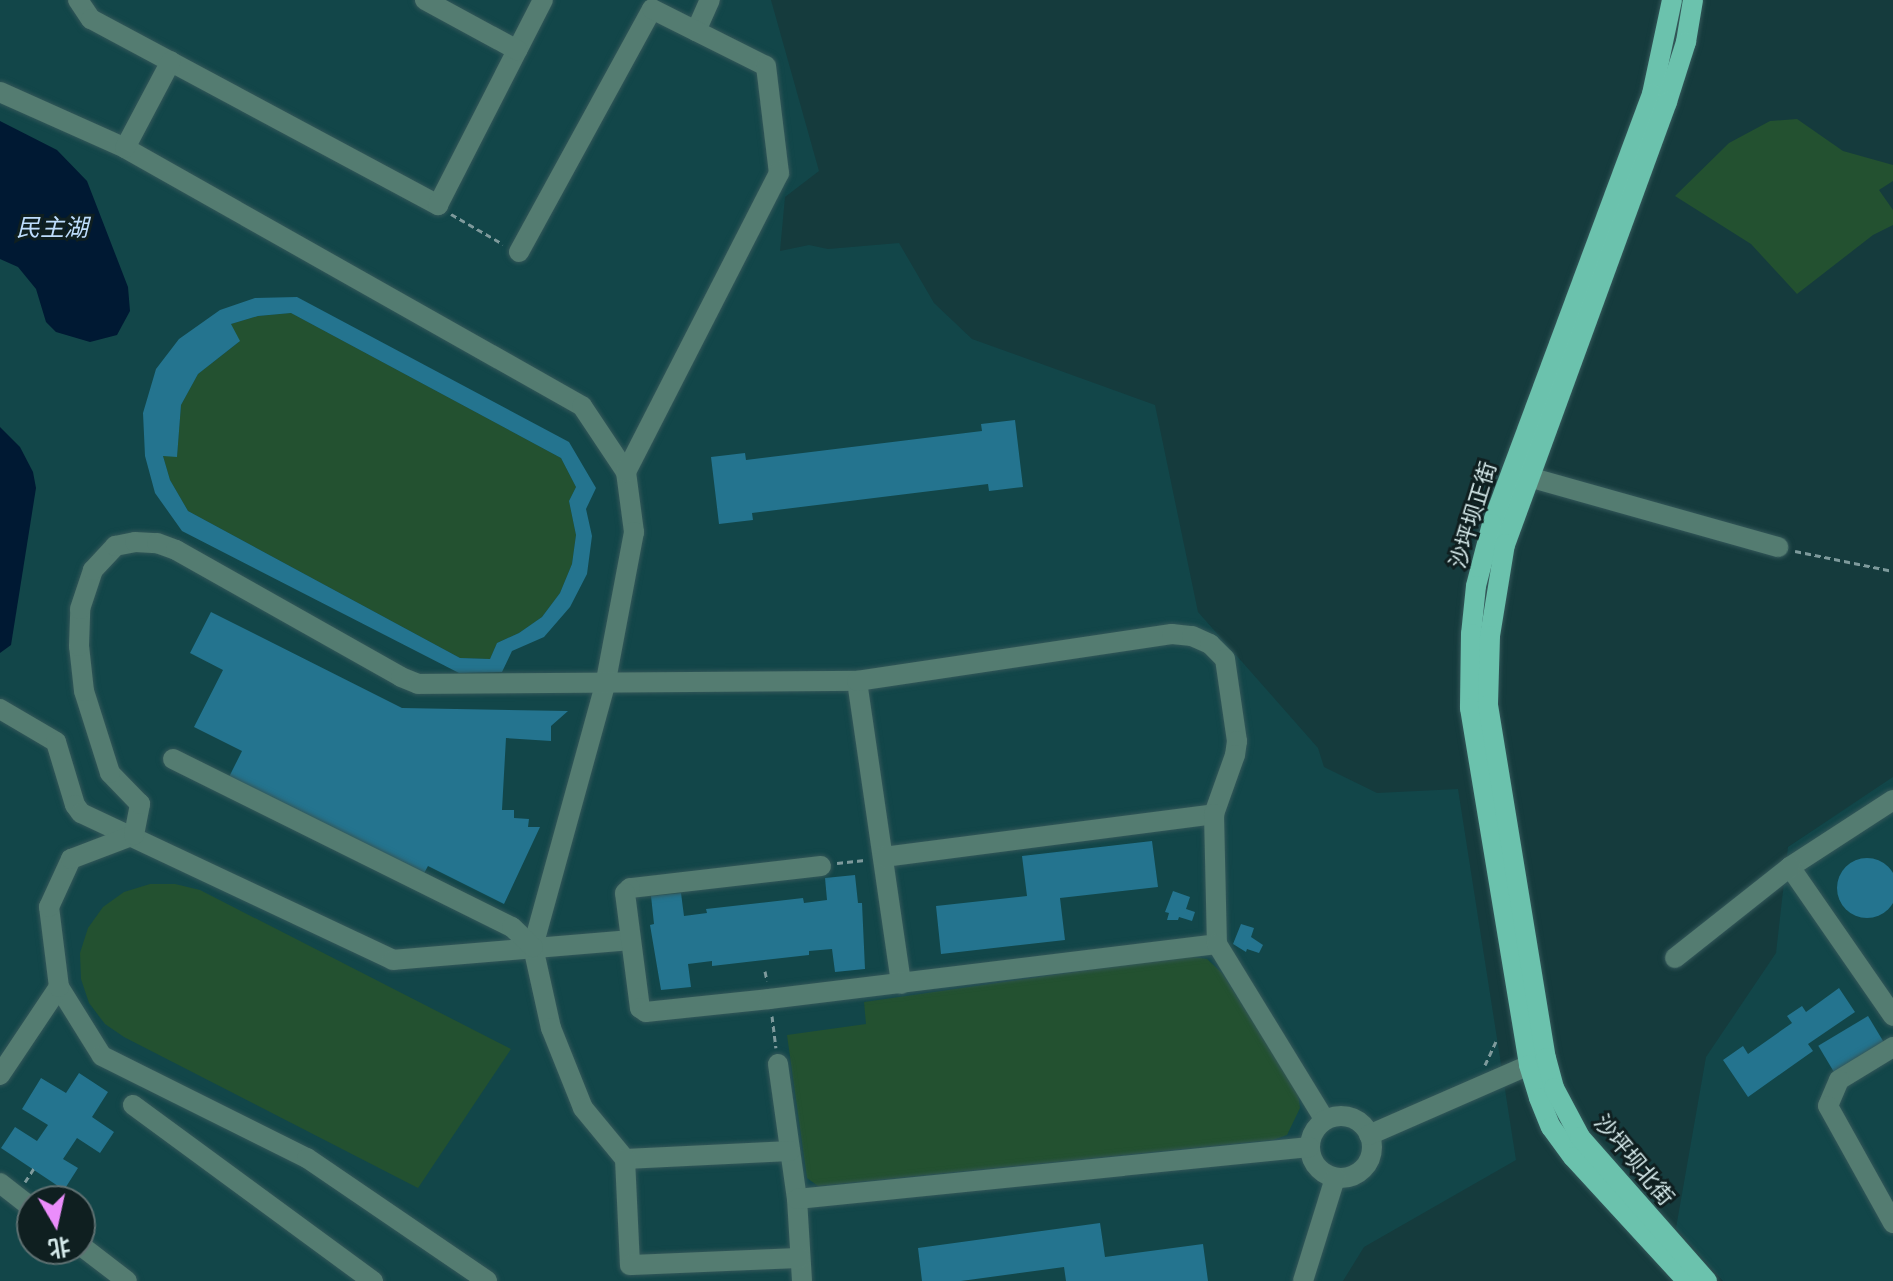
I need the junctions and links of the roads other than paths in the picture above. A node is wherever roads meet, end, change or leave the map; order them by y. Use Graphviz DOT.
graph roads {
  1 [pos="78,0"];
  2 [pos="425,0"];
  3 [pos="543,0"];
  4 [pos="710,0"];
  5 [pos="1672,0"];
  6 [pos="1693,0"];
  7 [pos="696,31"];
  8 [pos="517,50"];
  9 [pos="171,61"];
  10 [pos="0,92"];
  11 [pos="125,148"];
  12 [pos="519,252"];
  13 [pos="626,472"];
  14 [pos="1529,477"];
  15 [pos="1778,547"];
  16 [pos="857,681"];
  17 [pos="605,685"];
  18 [pos="0,709"];
  19 [pos="173,759"];
  20 [pos="1893,800"];
  21 [pos="1214,814"];
  22 [pos="134,835"];
  23 [pos="884,857"];
  24 [pos="821,866"];
  25 [pos="1790,867"];
  26 [pos="630,940"];
  27 [pos="1217,944"];
  28 [pos="533,947"];
  29 [pos="1675,958"];
  30 [pos="901,984"];
  31 [pos="59,987"];
  32 [pos="1893,1016"];
  33 [pos="1893,1047"];
  34 [pos="1537,1062"];
  35 [pos="778,1064"];
  36 [pos="0,1075"];
  37 [pos="133,1105"];
  38 [pos="1325,1120"];
  39 [pos="1369,1135"];
  40 [pos="1309,1147"];
  41 [pos="790,1151"];
  42 [pos="625,1159"];
  43 [pos="1335,1178"];
  44 [pos="0,1183"];
  45 [pos="16,1196"];
  46 [pos="797,1199"];
  47 [pos="1893,1223"];
  48 [pos="96,1257"];
  49 [pos="800,1258"];
  50 [pos="626,1273"];
  51 [pos="127,1281"];
  52 [pos="373,1281"];
  53 [pos="487,1281"];
  54 [pos="802,1281"];
  55 [pos="1303,1281"];
  56 [pos="1687,1281"];
  57 [pos="1707,1281"];
  1 -- 9 [label="street"];
  2 -- 8 [label="street"];
  3 -- 8 [label="street"];
  4 -- 7 [label="street"];
  5 -- 34 [label="main road, 沙坪坝正街"];
  6 -- 14 [label="main road, 沙坪坝正街"];
  7 -- 12 [label="street"];
  7 -- 13 [label="street"];
  8 -- 9 [label="street"];
  9 -- 11 [label="street"];
  10 -- 11 [label="street"];
  11 -- 13 [label="street"];
  13 -- 17 [label="street"];
  14 -- 15 [label="street"];
  14 -- 34 [label="main road, 沙坪坝正街"];
  16 -- 17 [label="street"];
  16 -- 21 [label="street"];
  16 -- 23 [label="street"];
  17 -- 22 [label="street"];
  17 -- 28 [label="street"];
  18 -- 22 [label="street"];
  19 -- 28 [label="street"];
  20 -- 25 [label="street"];
  21 -- 23 [label="street"];
  21 -- 27 [label="street"];
  22 -- 28 [label="street"];
  22 -- 31 [label="street"];
  23 -- 30 [label="street"];
  24 -- 26 [label="street"];
  25 -- 29 [label="street"];
  25 -- 32 [label="street"];
  26 -- 28 [label="street"];
  26 -- 30 [label="street"];
  27 -- 30 [label="street"];
  27 -- 38 [label="street"];
  28 -- 42 [label="street"];
  31 -- 36 [label="street"];
  31 -- 53 [label="street"];
  33 -- 47 [label="street"];
  34 -- 39 [label="street"];
  34 -- 56 [label="main road, 沙坪坝北街"];
  34 -- 57 [label="main road, 沙坪坝北街"];
  35 -- 41 [label="street"];
  37 -- 52 [label="street"];
  38 -- 39 [label="street"];
  38 -- 40 [label="street"];
  39 -- 43 [label="street"];
  40 -- 43 [label="street"];
  40 -- 46 [label="street"];
  41 -- 42 [label="street"];
  41 -- 46 [label="street"];
  42 -- 50 [label="street"];
  43 -- 55 [label="street"];
  44 -- 45 [label="street"];
  46 -- 49 [label="street"];
  48 -- 51 [label="street"];
  49 -- 50 [label="street"];
  49 -- 54 [label="street"];
}
